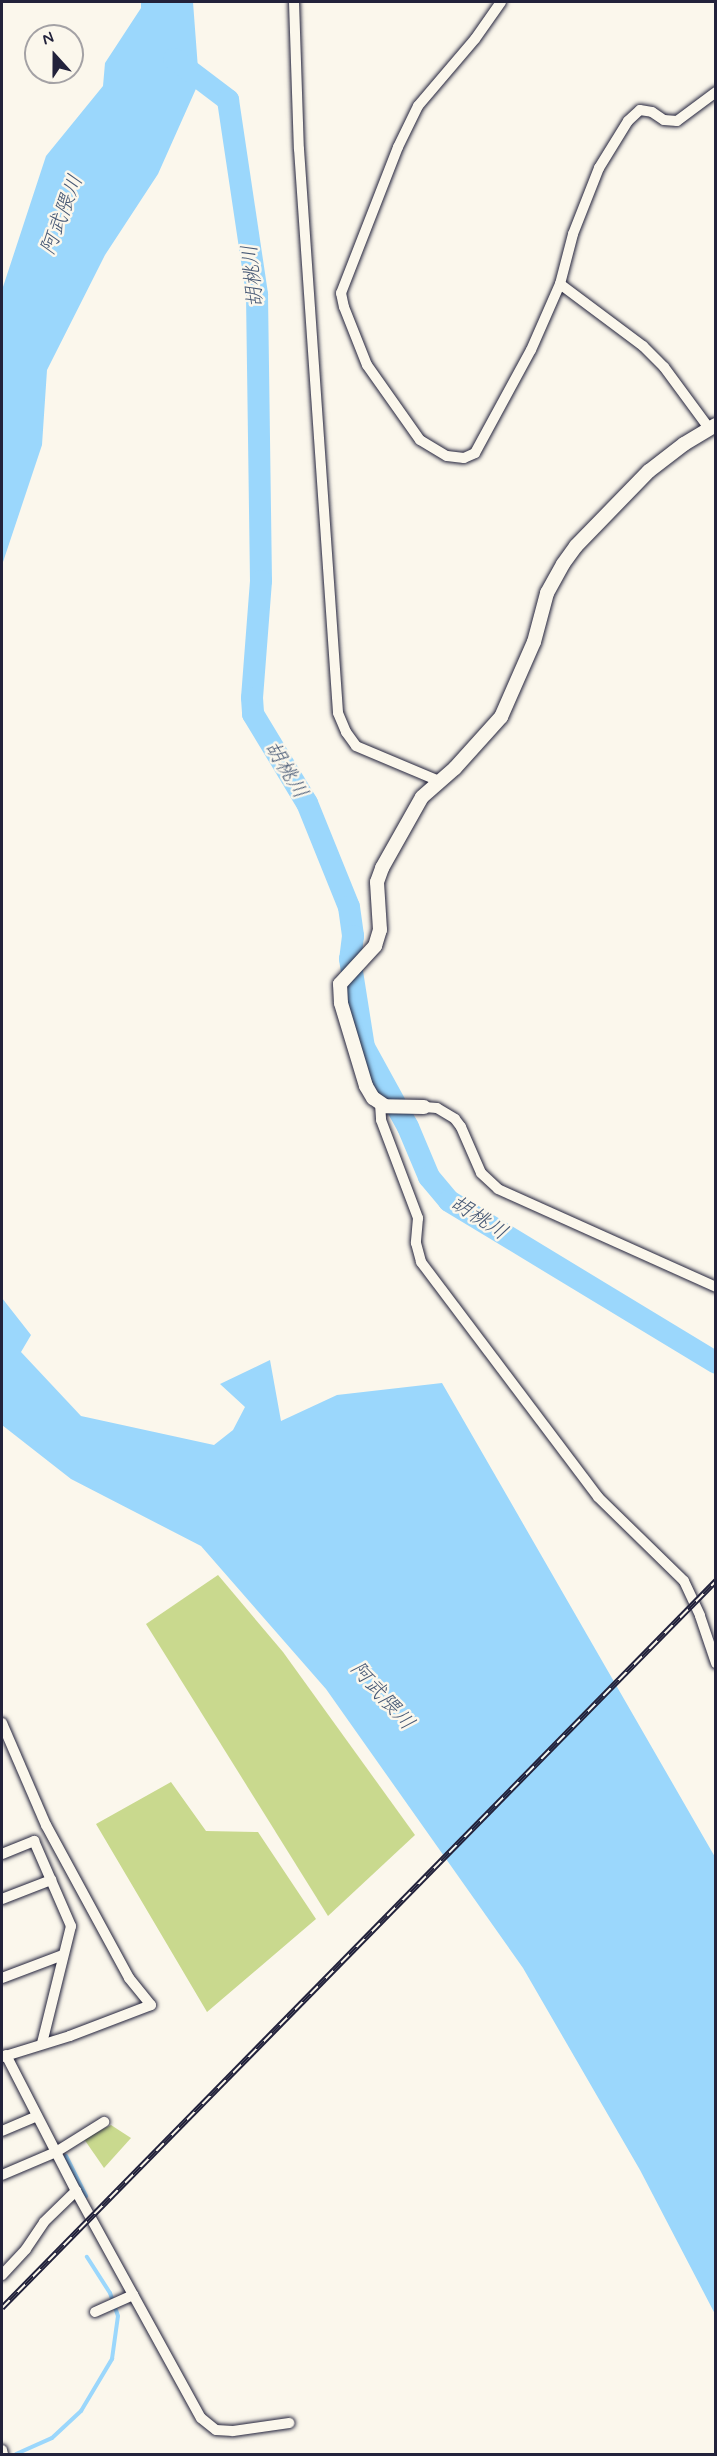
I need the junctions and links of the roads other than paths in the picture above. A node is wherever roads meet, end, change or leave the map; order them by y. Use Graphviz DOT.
graph roads {
  1 [pos="294,2"];
  2 [pos="501,2"];
  3 [pos="716,92"];
  4 [pos="560,284"];
  5 [pos="712,427"];
  6 [pos="439,781"];
  7 [pos="386,1105"];
  8 [pos="424,1107"];
  9 [pos="716,1287"];
  10 [pos="716,1663"];
  11 [pos="2,1723"];
  12 [pos="2,1854"];
  13 [pos="51,1880"];
  14 [pos="2,1899"];
  15 [pos="63,1955"];
  16 [pos="2,1978"];
  17 [pos="42,2043"];
  18 [pos="4,2056"];
  19 [pos="37,2116"];
  20 [pos="104,2122"];
  21 [pos="2,2131"];
  22 [pos="56,2152"];
  23 [pos="2,2175"];
  24 [pos="76,2191"];
  25 [pos="2,2275"];
  26 [pos="133,2295"];
  27 [pos="95,2312"];
  28 [pos="290,2423"];
  29 [pos="2,2450"];
  30 [pos="3,2454"];
  1 -- 6 [label="street"];
  2 -- 4 [label="street"];
  3 -- 4 [label="street"];
  4 -- 5 [label="street"];
  5 -- 6 [label="street"];
  6 -- 7 [label="street"];
  7 -- 8 [label="street"];
  7 -- 10 [label="street"];
  8 -- 9 [label="street"];
  11 -- 17 [label="street"];
  12 -- 13 [label="street"];
  13 -- 14 [label="street"];
  13 -- 15 [label="street"];
  15 -- 16 [label="street"];
  15 -- 17 [label="street"];
  17 -- 18 [label="street"];
  18 -- 19 [label="street"];
  19 -- 21 [label="street"];
  19 -- 22 [label="street"];
  20 -- 22 [label="street"];
  22 -- 23 [label="street"];
  22 -- 24 [label="street"];
  24 -- 25 [label="street"];
  24 -- 26 [label="street"];
  26 -- 27 [label="street"];
  26 -- 28 [label="street"];
  29 -- 30 [label="street"];
}
